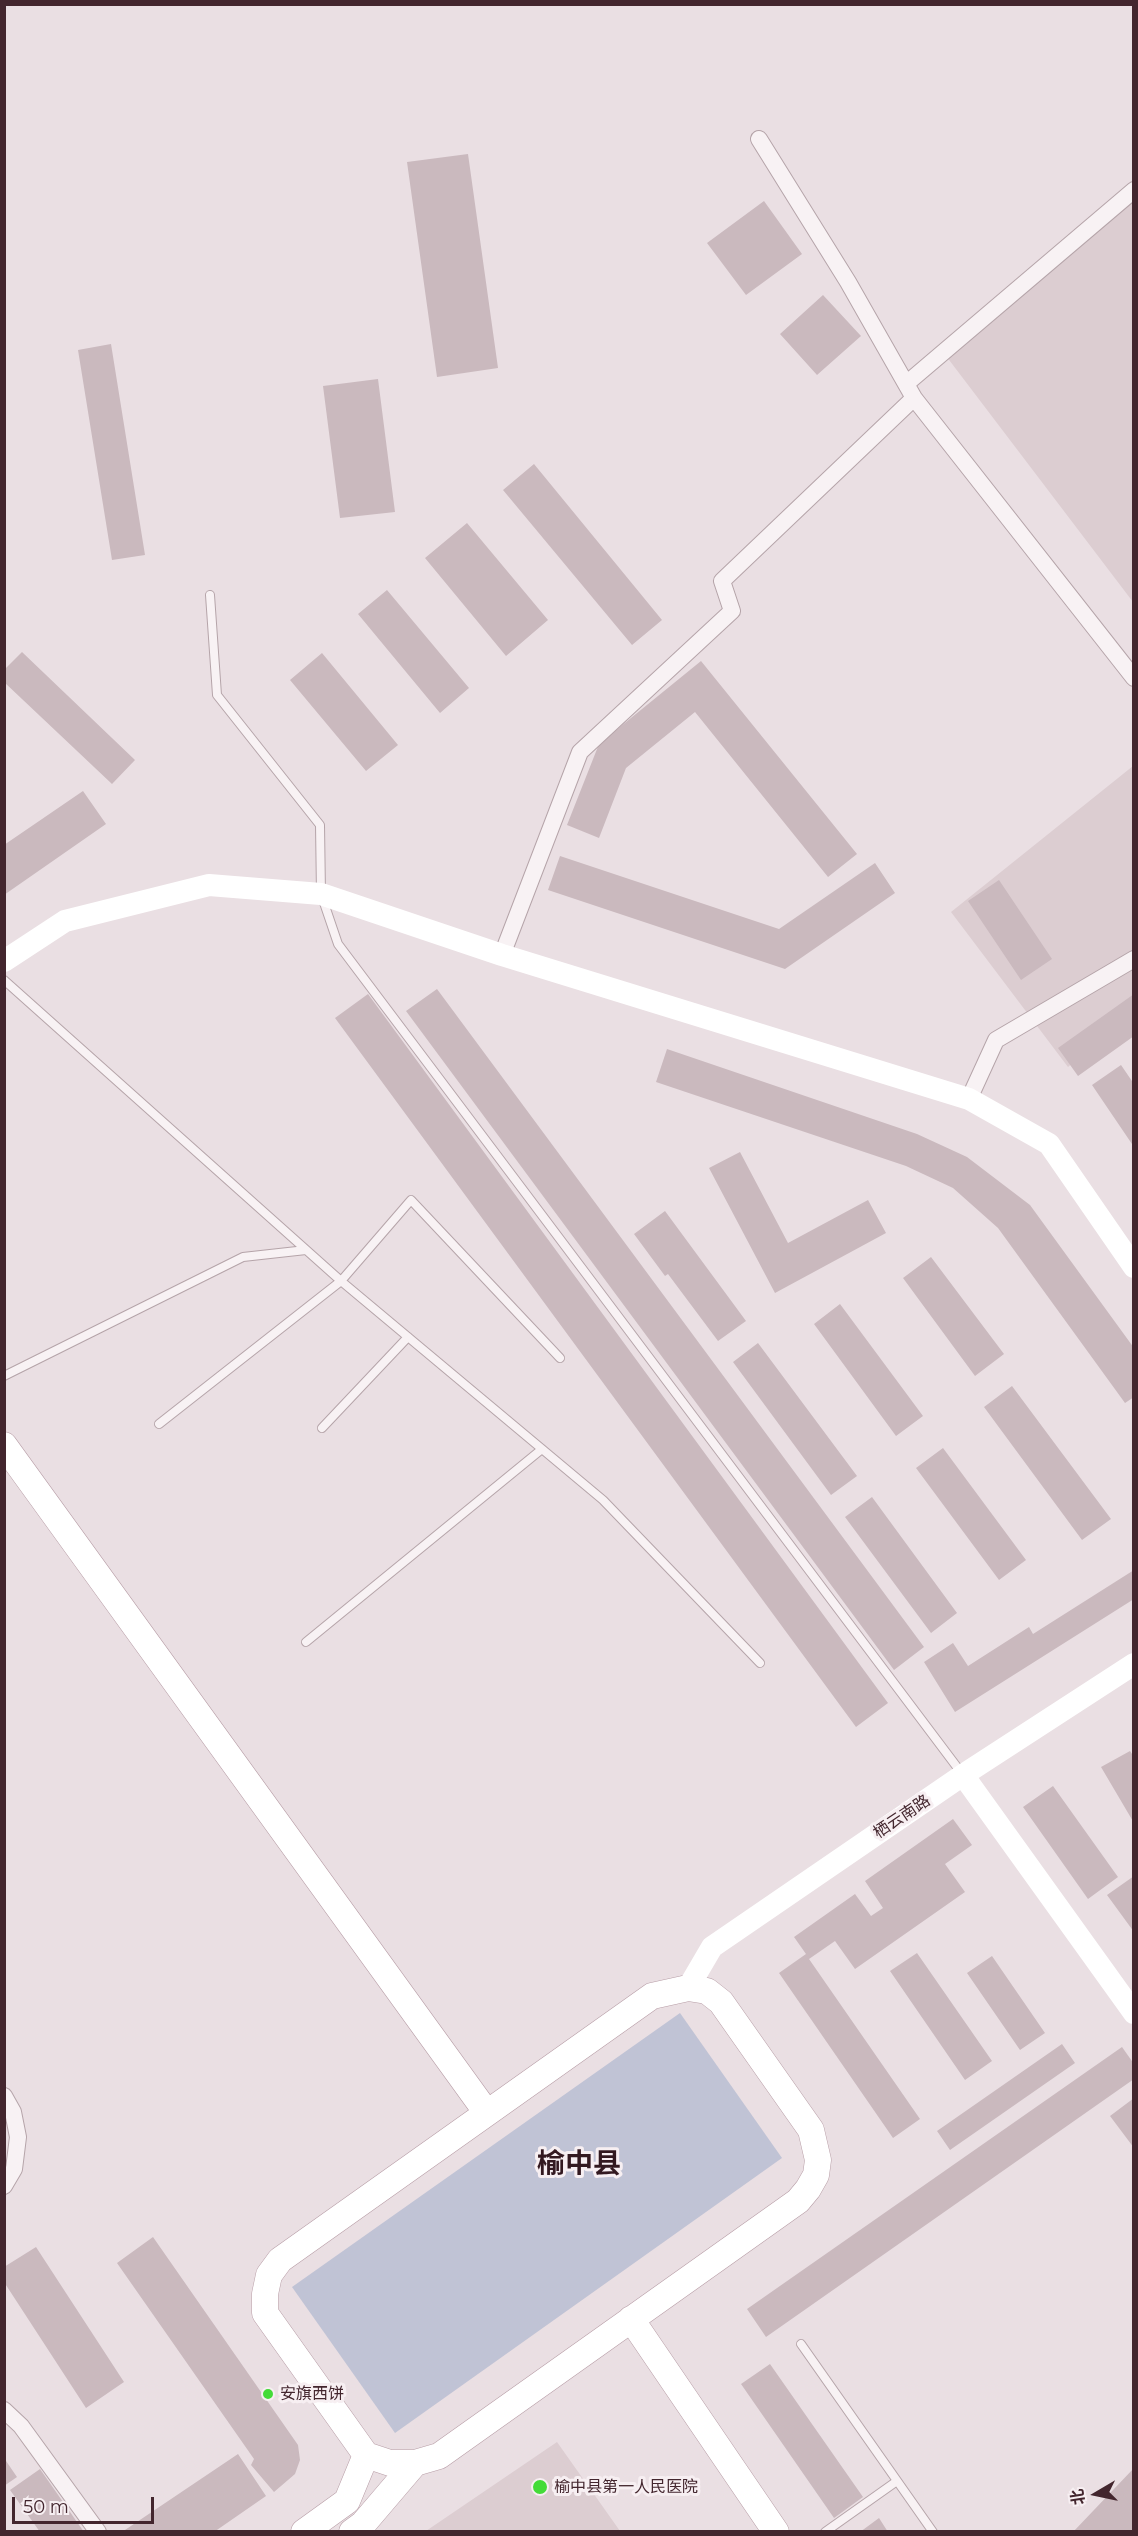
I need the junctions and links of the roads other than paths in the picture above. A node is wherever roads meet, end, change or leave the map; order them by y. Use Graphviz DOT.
graph roads {
  1 [pos="759,139"];
  2 [pos="1134,190"];
  3 [pos="910,391"];
  4 [pos="210,595"];
  5 [pos="1134,678"];
  6 [pos="321,894"];
  7 [pos="502,955"];
  8 [pos="1134,959"];
  9 [pos="4,961"];
  10 [pos="4,981"];
  11 [pos="969,1099"];
  12 [pos="306,1250"];
  13 [pos="1134,1267"];
  14 [pos="341,1281"];
  15 [pos="408,1337"];
  16 [pos="560,1358"];
  17 [pos="4,1376"];
  18 [pos="159,1424"];
  19 [pos="322,1428"];
  20 [pos="4,1445"];
  21 [pos="542,1449"];
  22 [pos="306,1642"];
  23 [pos="760,1663"];
  24 [pos="1134,1664"];
  25 [pos="963,1775"];
  26 [pos="688,1988"];
  27 [pos="1134,2013"];
  28 [pos="4,2096"];
  29 [pos="487,2113"];
  30 [pos="4,2186"];
  31 [pos="631,2319"];
  32 [pos="801,2344"];
  33 [pos="4,2410"];
  34 [pos="366,2455"];
  35 [pos="415,2463"];
  36 [pos="897,2481"];
  37 [pos="98,2532"];
  38 [pos="304,2532"];
  39 [pos="352,2532"];
  40 [pos="776,2532"];
  41 [pos="825,2532"];
  42 [pos="933,2532"];
  1 -- 3 [label="street"];
  2 -- 3 [label="street"];
  3 -- 5 [label="street"];
  3 -- 7 [label="street"];
  4 -- 6 [label="lane"];
  6 -- 7 [label="street"];
  6 -- 9 [label="street"];
  6 -- 25 [label="lane"];
  7 -- 11 [label="street"];
  8 -- 11 [label="street"];
  10 -- 12 [label="lane"];
  11 -- 13 [label="street"];
  12 -- 14 [label="lane"];
  12 -- 17 [label="lane"];
  14 -- 15 [label="lane"];
  14 -- 16 [label="lane"];
  14 -- 18 [label="lane"];
  15 -- 19 [label="lane"];
  15 -- 21 [label="lane"];
  20 -- 29 [label="main road"];
  21 -- 22 [label="lane"];
  21 -- 23 [label="lane"];
  24 -- 25 [label="street, 栖云南路"];
  25 -- 26 [label="street, 栖云南路"];
  25 -- 27 [label="street"];
  26 -- 29 [label="main road"];
  26 -- 31 [label="main road"];
  28 -- 30 [label="street"];
  29 -- 34 [label="main road"];
  31 -- 35 [label="main road"];
  31 -- 40 [label="main road"];
  32 -- 36 [label="lane"];
  33 -- 37 [label="street"];
  34 -- 35 [label="main road"];
  34 -- 38 [label="main road"];
  35 -- 39 [label="main road"];
  36 -- 41 [label="lane"];
  36 -- 42 [label="lane"];
}
